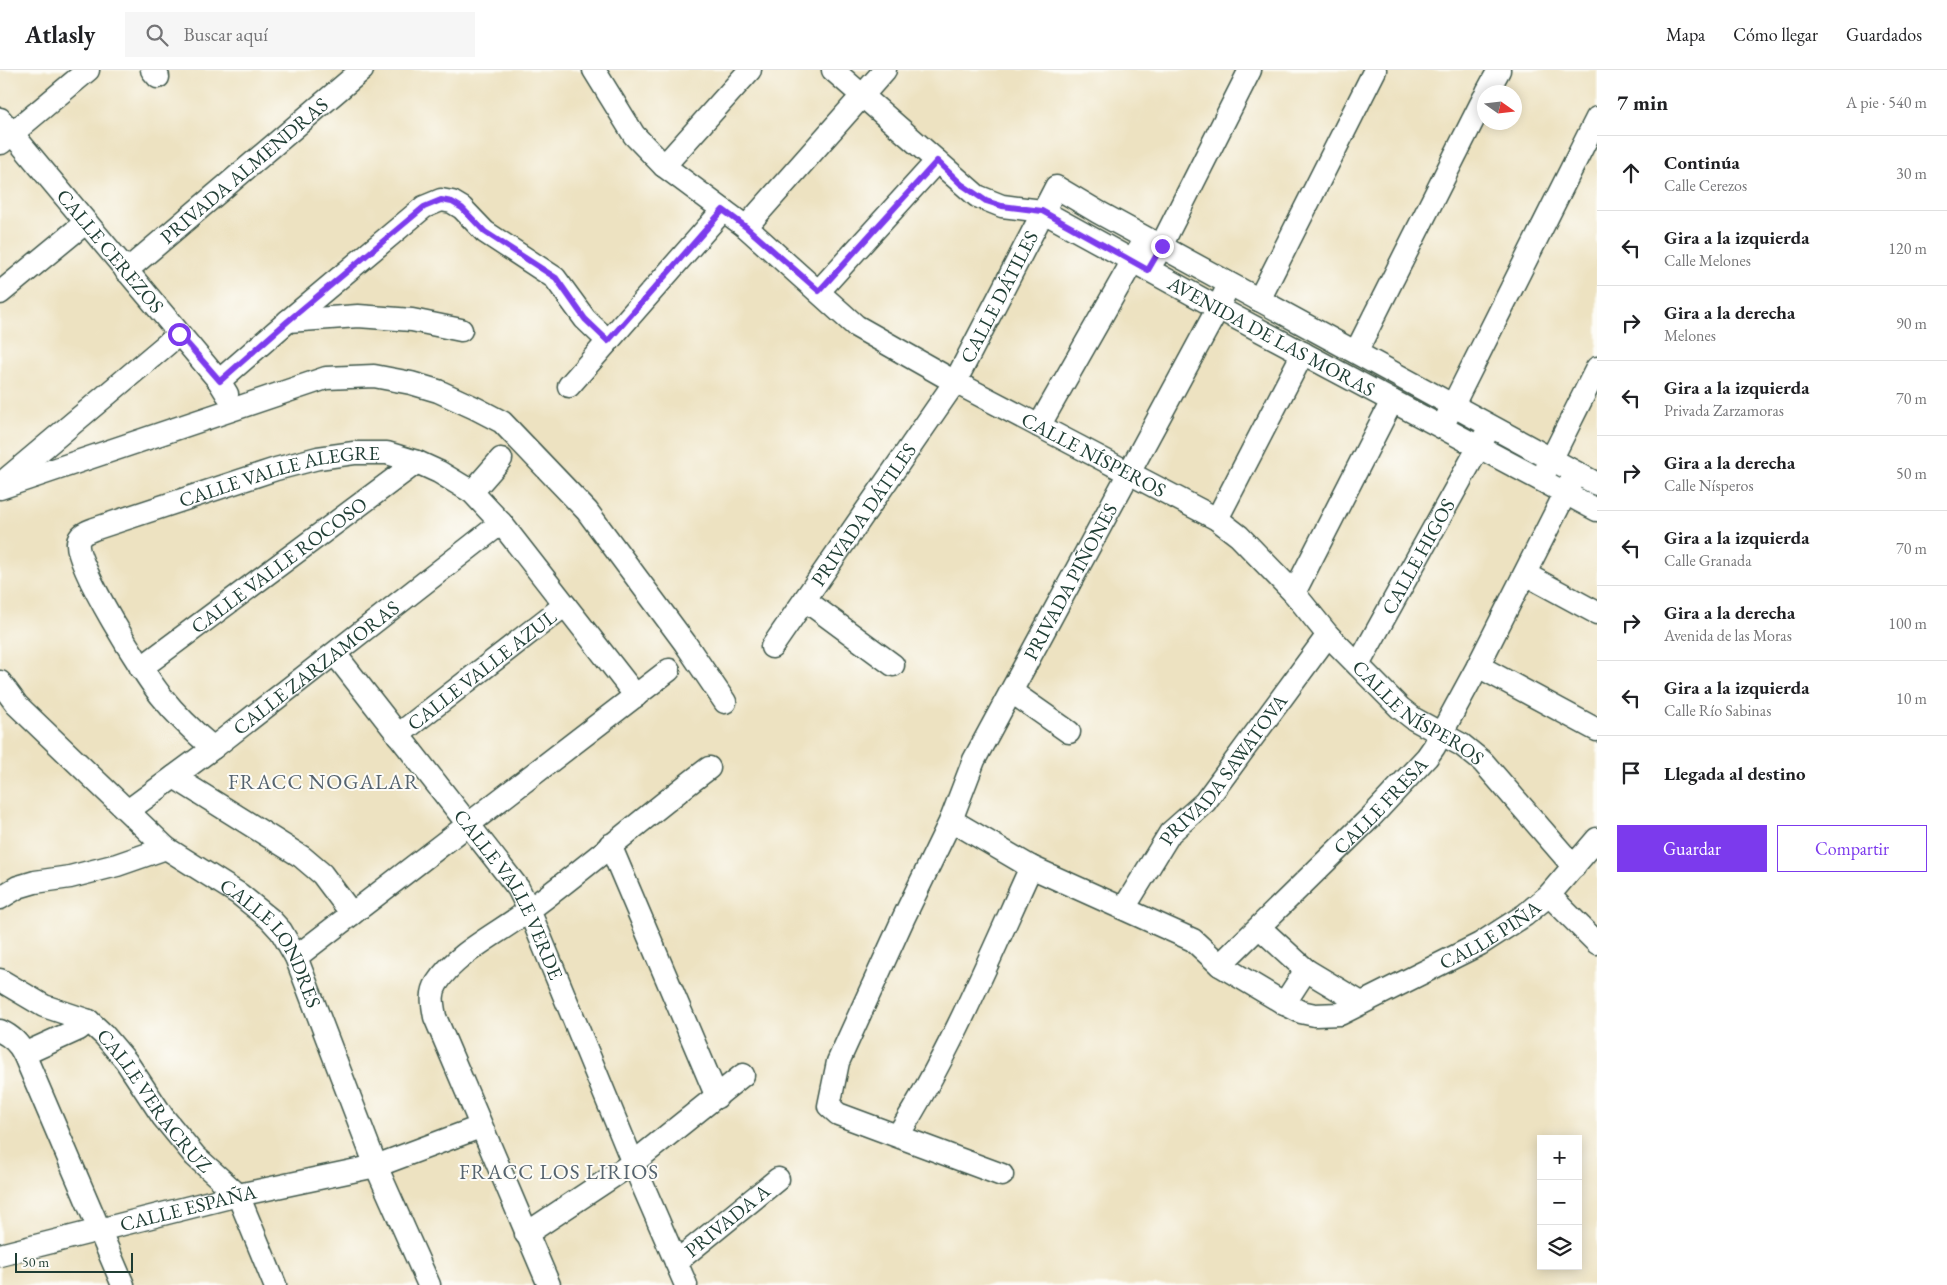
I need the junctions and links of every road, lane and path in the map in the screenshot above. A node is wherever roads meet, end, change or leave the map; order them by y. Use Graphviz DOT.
graph roads {
  1 [pos="88,70"];
  2 [pos="362,70"];
  3 [pos="750,70"];
  4 [pos="833,70"];
  5 [pos="885,70"];
  6 [pos="1250,70"];
  7 [pos="1375,70"];
  8 [pos="1499,70"];
  9 [pos="604,75"];
  10 [pos="1491,85"];
  11 [pos="863,96"];
  12 [pos="1477,112"];
  13 [pos="1597,118"];
  14 [pos="4,132"];
  15 [pos="937,161"];
  16 [pos="664,166"];
  17 [pos="1056,187"];
  18 [pos="723,210"];
  19 [pos="1042,211"];
  20 [pos="86,223"];
  21 [pos="746,227"];
  22 [pos="1153,242"];
  23 [pos="1140,266"];
  24 [pos="126,271"];
  25 [pos="1229,284"];
  26 [pos="819,291"];
  27 [pos="0,293"];
  28 [pos="1259,300"];
  29 [pos="1218,308"];
  30 [pos="288,321"];
  31 [pos="461,330"];
  32 [pos="179,334"];
  33 [pos="608,341"];
  34 [pos="1356,352"];
  35 [pos="1303,353"];
  36 [pos="1597,368"];
  37 [pos="220,381"];
  38 [pos="954,382"];
  39 [pos="569,386"];
  40 [pos="1392,401"];
  41 [pos="1453,405"];
  42 [pos="236,409"];
  43 [pos="1039,426"];
  44 [pos="1491,426"];
  45 [pos="1442,428"];
  46 [pos="1478,447"];
  47 [pos="1552,459"];
  48 [pos="501,460"];
  49 [pos="417,462"];
  50 [pos="1130,473"];
  51 [pos="1577,473"];
  52 [pos="1540,480"];
  53 [pos="0,484"];
  54 [pos="1597,484"];
  55 [pos="0,488"];
  56 [pos="472,492"];
  57 [pos="1565,492"];
  58 [pos="1597,510"];
  59 [pos="1217,519"];
  60 [pos="501,523"];
  61 [pos="1525,574"];
  62 [pos="1294,593"];
  63 [pos="805,600"];
  64 [pos="565,605"];
  65 [pos="1597,613"];
  66 [pos="1328,635"];
  67 [pos="772,647"];
  68 [pos="334,654"];
  69 [pos="893,665"];
  70 [pos="1358,665"];
  71 [pos="1478,666"];
  72 [pos="141,668"];
  73 [pos="669,670"];
  74 [pos="0,682"];
  75 [pos="1012,692"];
  76 [pos="636,696"];
  77 [pos="725,702"];
  78 [pos="1597,730"];
  79 [pos="1070,732"];
  80 [pos="1441,733"];
  81 [pos="398,735"];
  82 [pos="213,748"];
  83 [pos="709,768"];
  84 [pos="174,777"];
  85 [pos="128,810"];
  86 [pos="950,820"];
  87 [pos="468,825"];
  88 [pos="1597,839"];
  89 [pos="610,845"];
  90 [pos="166,848"];
  91 [pos="1031,867"];
  92 [pos="1574,867"];
  93 [pos="1549,895"];
  94 [pos="0,898"];
  95 [pos="1124,908"];
  96 [pos="529,910"];
  97 [pos="352,914"];
  98 [pos="1260,928"];
  99 [pos="1597,943"];
  100 [pos="296,957"];
  101 [pos="1220,965"];
  102 [pos="1306,970"];
  103 [pos="0,980"];
  104 [pos="1284,1004"];
  105 [pos="1361,1004"];
  106 [pos="89,1021"];
  107 [pos="0,1031"];
  108 [pos="24,1054"];
  109 [pos="743,1075"];
  110 [pos="718,1097"];
  111 [pos="480,1127"];
  112 [pos="898,1135"];
  113 [pos="633,1163"];
  114 [pos="376,1166"];
  115 [pos="1002,1176"];
  116 [pos="778,1179"];
  117 [pos="238,1195"];
  118 [pos="100,1230"];
  119 [pos="526,1234"];
  120 [pos="0,1255"];
  121 [pos="676,1262"];
  122 [pos="123,1285"];
  123 [pos="275,1285"];
  124 [pos="429,1285"];
  125 [pos="548,1285"];
  126 [pos="686,1285"];
  1 -- 14 [label="street"];
  2 -- 24 [label="street, PRIVADA ALMENDRAS"];
  3 -- 16 [label="street"];
  4 -- 11 [label="street, AVENIDA DE LAS MORAS"];
  5 -- 11 [label="street"];
  6 -- 22 [label="street"];
  7 -- 28 [label="street"];
  8 -- 10 [label="street"];
  9 -- 16 [label="street, CALLE NÍSPEROS"];
  11 -- 15 [label="street, AVENIDA DE LAS MORAS"];
  11 -- 21 [label="street"];
  12 -- 34 [label="street"];
  13 -- 41 [label="street"];
  14 -- 20 [label="street, CALLE CEREZOS"];
  15 -- 19 [label="street, AVENIDA DE LAS MORAS"];
  15 -- 26 [label="street"];
  16 -- 18 [label="street, CALLE NÍSPEROS"];
  17 -- 19 [label="street, CALLE DÁTILES"];
  17 -- 22 [label="street, AVENIDA DE LAS MORAS"];
  18 -- 21 [label="street, CALLE NÍSPEROS"];
  18 -- 33 [label="street"];
  19 -- 23 [label="street, AVENIDA DE LAS MORAS"];
  19 -- 38 [label="street, CALLE DÁTILES"];
  20 -- 24 [label="street, CALLE CEREZOS"];
  20 -- 27 [label="street"];
  21 -- 26 [label="street, CALLE NÍSPEROS"];
  22 -- 23 [label="street"];
  22 -- 25 [label="street, AVENIDA DE LAS MORAS"];
  23 -- 29 [label="street, AVENIDA DE LAS MORAS"];
  23 -- 43 [label="street"];
  24 -- 32 [label="street, CALLE CEREZOS"];
  25 -- 28 [label="street, AVENIDA DE LAS MORAS"];
  25 -- 29 [label="street, PRIVADA PIÑONES"];
  26 -- 38 [label="street, CALLE NÍSPEROS"];
  28 -- 34 [label="street, AVENIDA DE LAS MORAS"];
  29 -- 35 [label="street, AVENIDA DE LAS MORAS"];
  29 -- 50 [label="street, PRIVADA PIÑONES"];
  30 -- 31 [label="street"];
  30 -- 33 [label="street"];
  30 -- 37 [label="street"];
  32 -- 37 [label="street, CALLE CEREZOS"];
  32 -- 53 [label="street"];
  33 -- 39 [label="street"];
  34 -- 41 [label="street, AVENIDA DE LAS MORAS"];
  35 -- 40 [label="street, AVENIDA DE LAS MORAS"];
  35 -- 59 [label="street"];
  36 -- 47 [label="street"];
  37 -- 42 [label="street, CALLE CEREZOS"];
  38 -- 43 [label="street, CALLE NÍSPEROS"];
  38 -- 63 [label="street, PRIVADA DÁTILES"];
  40 -- 45 [label="street, AVENIDA DE LAS MORAS"];
  40 -- 62 [label="street"];
  41 -- 44 [label="street, AVENIDA DE LAS MORAS"];
  41 -- 45 [label="street"];
  42 -- 55 [label="street"];
  42 -- 77 [label="street"];
  43 -- 50 [label="street, CALLE NÍSPEROS"];
  44 -- 46 [label="street, CALLE HIGOS"];
  44 -- 47 [label="street, AVENIDA DE LAS MORAS"];
  45 -- 46 [label="street, AVENIDA DE LAS MORAS"];
  46 -- 52 [label="street, AVENIDA DE LAS MORAS"];
  46 -- 70 [label="street, CALLE HIGOS"];
  47 -- 51 [label="street, AVENIDA DE LAS MORAS"];
  47 -- 52 [label="street"];
  48 -- 56 [label="street"];
  49 -- 56 [label="street, CALLE VALLE ALEGRE"];
  49 -- 72 [label="street, CALLE VALLE ROCOSO"];
  49 -- 72 [label="street, CALLE VALLE ALEGRE"];
  50 -- 59 [label="street, CALLE NÍSPEROS"];
  50 -- 75 [label="street, PRIVADA PIÑONES"];
  51 -- 54 [label="street, AVENIDA DE LAS MORAS"];
  51 -- 57 [label="street, CALLE FRESA"];
  52 -- 57 [label="street, AVENIDA DE LAS MORAS"];
  56 -- 60 [label="street, CALLE VALLE ALEGRE"];
  57 -- 58 [label="street, AVENIDA DE LAS MORAS"];
  57 -- 61 [label="street, CALLE FRESA"];
  59 -- 62 [label="street, CALLE NÍSPEROS"];
  60 -- 64 [label="street, CALLE VALLE ALEGRE"];
  60 -- 68 [label="street, CALLE ZARZAMORAS"];
  61 -- 65 [label="street"];
  61 -- 71 [label="street, CALLE FRESA"];
  62 -- 66 [label="street, CALLE NÍSPEROS"];
  63 -- 67 [label="street, PRIVADA DÁTILES"];
  63 -- 69 [label="street"];
  64 -- 76 [label="street, CALLE VALLE ALEGRE"];
  64 -- 81 [label="street, CALLE VALLE AZUL"];
  66 -- 70 [label="street, CALLE NÍSPEROS"];
  66 -- 95 [label="street, PRIVADA SAWATOVA"];
  68 -- 81 [label="street, CALLE VALLE VERDE"];
  68 -- 82 [label="street, CALLE ZARZAMORAS"];
  70 -- 80 [label="street, CALLE NÍSPEROS"];
  71 -- 78 [label="street"];
  71 -- 80 [label="street, CALLE FRESA"];
  72 -- 82 [label="street, CALLE VALLE ALEGRE"];
  73 -- 76 [label="street"];
  74 -- 85 [label="street, CALLE LONDRES"];
  75 -- 79 [label="street"];
  75 -- 86 [label="street, PRIVADA PIÑONES"];
  76 -- 87 [label="street"];
  80 -- 92 [label="street, CALLE NÍSPEROS"];
  80 -- 98 [label="street, CALLE FRESA"];
  81 -- 87 [label="street, CALLE VALLE VERDE"];
  82 -- 84 [label="street, CALLE ZARZAMORAS"];
  83 -- 89 [label="street"];
  84 -- 85 [label="street, CALLE ZARZAMORAS"];
  84 -- 97 [label="street"];
  85 -- 90 [label="street, CALLE LONDRES"];
  86 -- 91 [label="street, CALLE PIÑA"];
  86 -- 112 [label="street, PRIVADA PIÑONES"];
  87 -- 96 [label="street, CALLE VALLE VERDE"];
  87 -- 97 [label="street"];
  88 -- 92 [label="street, CALLE PIÑA"];
  89 -- 96 [label="street"];
  89 -- 110 [label="street"];
  90 -- 94 [label="street"];
  90 -- 100 [label="street, CALLE LONDRES"];
  91 -- 95 [label="street, CALLE PIÑA"];
  91 -- 112 [label="street"];
  92 -- 93 [label="street, CALLE PIÑA"];
  93 -- 99 [label="street"];
  93 -- 105 [label="street, CALLE PIÑA"];
  95 -- 101 [label="street, CALLE PIÑA"];
  96 -- 111 [label="street"];
  96 -- 113 [label="street, CALLE VALLE VERDE"];
  97 -- 100 [label="street"];
  98 -- 101 [label="street, CALLE FRESA"];
  98 -- 102 [label="street"];
  100 -- 114 [label="street, CALLE LONDRES"];
  101 -- 104 [label="street, CALLE PIÑA"];
  102 -- 104 [label="street"];
  102 -- 105 [label="street"];
  103 -- 106 [label="street"];
  104 -- 105 [label="street, CALLE PIÑA"];
  106 -- 108 [label="street"];
  106 -- 117 [label="street, CALLE VERACRUZ"];
  107 -- 108 [label="street"];
  108 -- 118 [label="street"];
  109 -- 110 [label="street"];
  110 -- 113 [label="street"];
  111 -- 114 [label="street, CALLE ESPAÑA"];
  111 -- 119 [label="street"];
  112 -- 115 [label="street"];
  113 -- 119 [label="street"];
  113 -- 121 [label="street, CALLE VALLE VERDE"];
  114 -- 117 [label="street, CALLE ESPAÑA"];
  114 -- 124 [label="street, CALLE LONDRES"];
  116 -- 121 [label="street, PRIVADA A"];
  117 -- 118 [label="street, CALLE ESPAÑA"];
  117 -- 123 [label="street, CALLE VERACRUZ"];
  118 -- 120 [label="street, CALLE ESPAÑA"];
  118 -- 122 [label="street"];
  119 -- 125 [label="street"];
  121 -- 126 [label="street, CALLE VALLE VERDE"];
}
